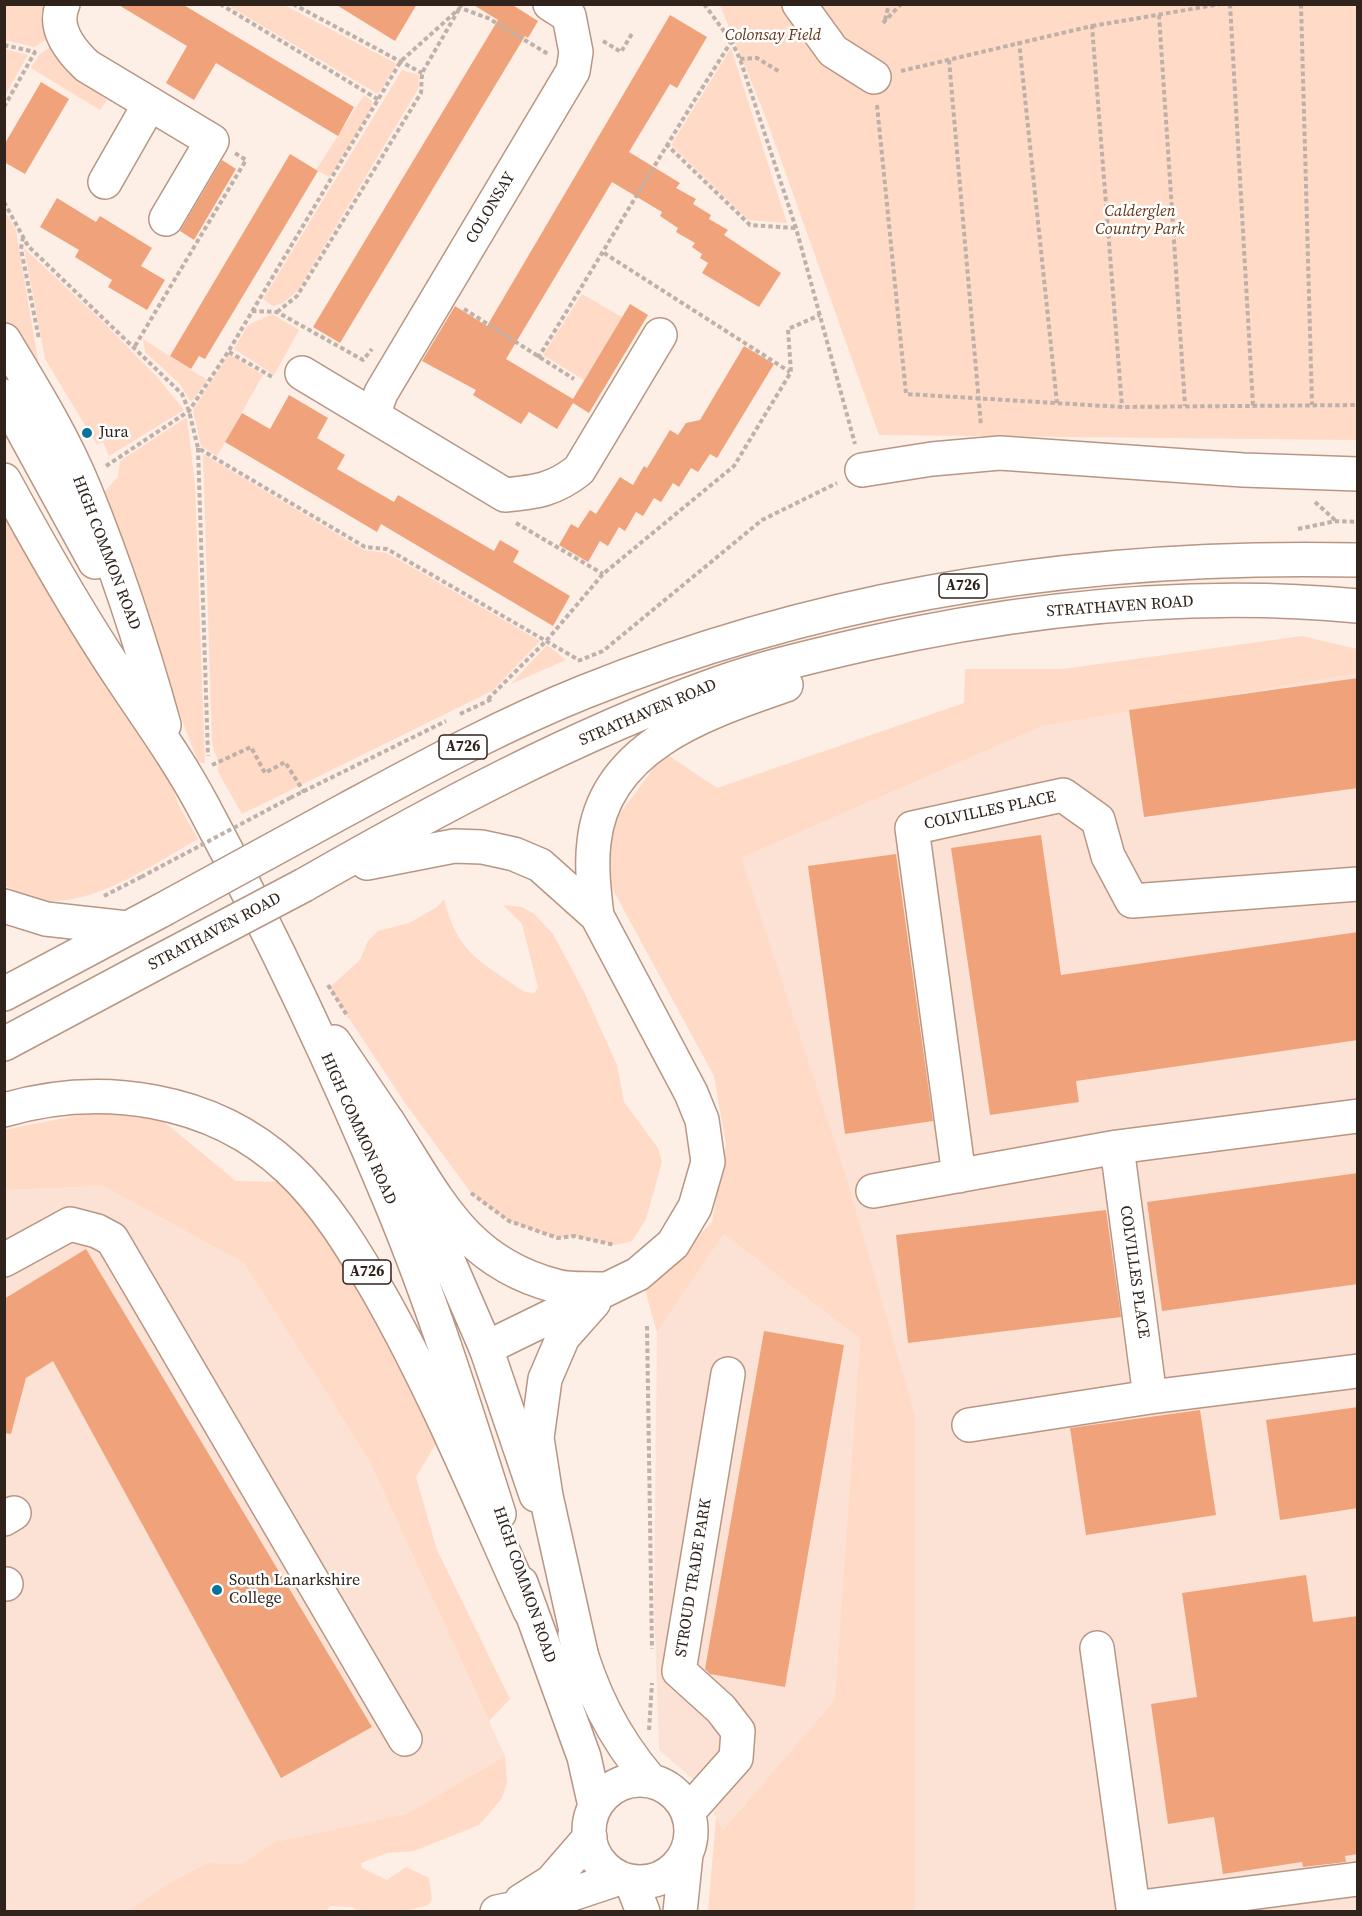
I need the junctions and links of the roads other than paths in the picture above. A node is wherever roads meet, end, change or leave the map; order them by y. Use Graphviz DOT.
graph roads {
  1 [pos="550,4"];
  2 [pos="799,4"];
  3 [pos="63,20"];
  4 [pos="874,77"];
  5 [pos="149,105"];
  6 [pos="105,182"];
  7 [pos="166,219"];
  8 [pos="660,334"];
  9 [pos="4,340"];
  10 [pos="302,373"];
  11 [pos="4,396"];
  12 [pos="373,415"];
  13 [pos="862,470"];
  14 [pos="1358,474"];
  15 [pos="4,480"];
  16 [pos="1358,560"];
  17 [pos="1358,606"];
  18 [pos="1007,617"];
  19 [pos="139,640"];
  20 [pos="170,747"];
  21 [pos="317,878"];
  22 [pos="1358,884"];
  23 [pos="4,906"];
  24 [pos="597,916"];
  25 [pos="127,928"];
  26 [pos="312,987"];
  27 [pos="4,994"];
  28 [pos="4,1044"];
  29 [pos="4,1110"];
  30 [pos="1358,1116"];
  31 [pos="388,1122"];
  32 [pos="1117,1147"];
  33 [pos="959,1176"];
  34 [pos="873,1191"];
  35 [pos="4,1260"];
  36 [pos="606,1289"];
  37 [pos="486,1348"];
  38 [pos="451,1363"];
  39 [pos="1358,1371"];
  40 [pos="728,1374"];
  41 [pos="1150,1396"];
  42 [pos="969,1425"];
  43 [pos="530,1611"];
  44 [pos="1097,1648"];
  45 [pos="583,1662"];
  46 [pos="405,1739"];
  47 [pos="664,1790"];
  48 [pos="593,1821"];
  49 [pos="686,1854"];
  50 [pos="626,1879"];
  51 [pos="1358,1879"];
  52 [pos="505,1909"];
  53 [pos="643,1911"];
  54 [pos="680,1911"];
  1 -- 12 [label="street, COLONSAY"];
  2 -- 4 [label="street"];
  3 -- 5 [label="street"];
  5 -- 6 [label="street"];
  5 -- 7 [label="street"];
  8 -- 12 [label="street"];
  9 -- 19 [label="street, HIGH COMMON ROAD"];
  10 -- 12 [label="street"];
  11 -- 19 [label="street, HIGH COMMON ROAD"];
  13 -- 14 [label="street"];
  15 -- 20 [label="street, HIGH COMMON ROAD"];
  16 -- 25 [label="street, A726, bridge"];
  17 -- 18 [label="street, STRATHAVEN ROAD / A726"];
  18 -- 21 [label="street, STRATHAVEN ROAD / A726"];
  18 -- 24 [label="street, A726"];
  19 -- 20 [label="street, HIGH COMMON ROAD"];
  20 -- 26 [label="street, HIGH COMMON ROAD"];
  21 -- 24 [label="street, A726"];
  21 -- 28 [label="street, STRATHAVEN ROAD / A726, bridge"];
  22 -- 33 [label="street, COLVILLES PLACE"];
  23 -- 25 [label="street"];
  24 -- 36 [label="street, A726"];
  25 -- 27 [label="street, A726"];
  26 -- 31 [label="street, HIGH COMMON ROAD"];
  26 -- 38 [label="street, HIGH COMMON ROAD"];
  29 -- 43 [label="street, A726"];
  30 -- 32 [label="street"];
  31 -- 36 [label="street"];
  31 -- 37 [label="street, HIGH COMMON ROAD"];
  32 -- 33 [label="street"];
  32 -- 41 [label="street, COLVILLES PLACE"];
  33 -- 34 [label="street"];
  35 -- 46 [label="street"];
  36 -- 37 [label="street"];
  36 -- 45 [label="street"];
  37 -- 38 [label="street"];
  37 -- 45 [label="street, HIGH COMMON ROAD"];
  38 -- 43 [label="street, HIGH COMMON ROAD"];
  39 -- 41 [label="street"];
  40 -- 47 [label="street, STROUD TRADE PARK"];
  41 -- 42 [label="street"];
  43 -- 48 [label="street, HIGH COMMON ROAD"];
  44 -- 51 [label="street"];
  45 -- 47 [label="street, HIGH COMMON ROAD"];
  47 -- 48 [label="street"];
  47 -- 49 [label="street"];
  48 -- 50 [label="street"];
  48 -- 52 [label="street"];
  49 -- 50 [label="street"];
  49 -- 54 [label="street"];
  50 -- 52 [label="street"];
  50 -- 53 [label="street"];
}
